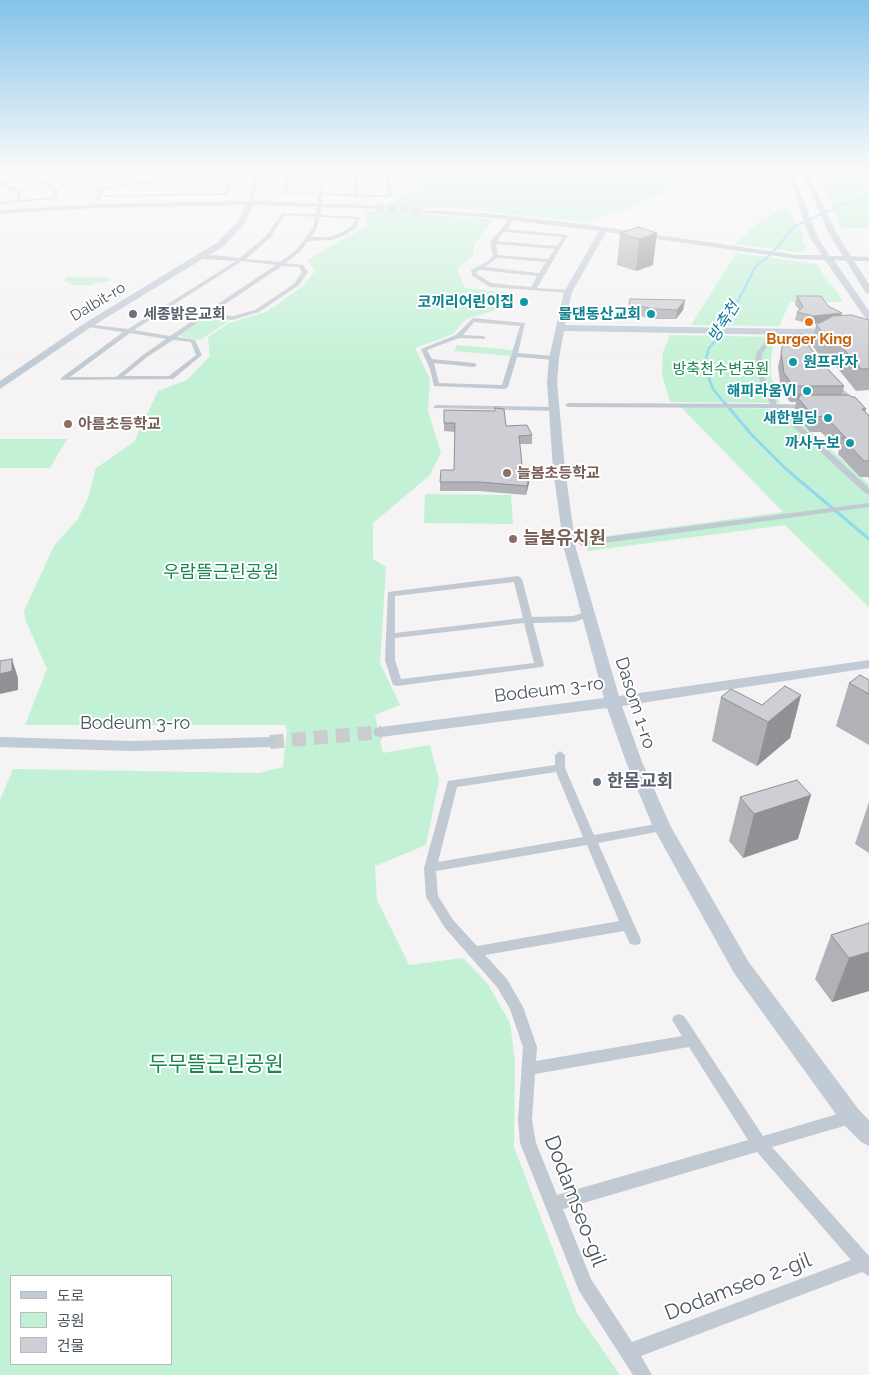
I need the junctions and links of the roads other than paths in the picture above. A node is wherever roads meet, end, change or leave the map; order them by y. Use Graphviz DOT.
graph roads {
  1 [pos="229,236"];
  2 [pos="269,236"];
  3 [pos="309,236"];
  4 [pos="336,236"];
  5 [pos="497,236"];
  6 [pos="566,236"];
  7 [pos="600,236"];
  8 [pos="651,236"];
  9 [pos="813,236"];
  10 [pos="834,236"];
  11 [pos="307,239"];
  12 [pos="493,242"];
  13 [pos="557,248"];
  14 [pos="496,256"];
  15 [pos="202,257"];
  16 [pos="827,259"];
  17 [pos="845,259"];
  18 [pos="869,259"];
  19 [pos="242,260"];
  20 [pos="549,261"];
  21 [pos="281,264"];
  22 [pos="478,268"];
  23 [pos="540,274"];
  24 [pos="533,289"];
  25 [pos="869,291"];
  26 [pos="568,292"];
  27 [pos="203,316"];
  28 [pos="869,317"];
  29 [pos="88,325"];
  30 [pos="561,328"];
  31 [pos="869,330"];
  32 [pos="129,331"];
  33 [pos="800,334"];
  34 [pos="869,335"];
  35 [pos="458,336"];
  36 [pos="172,338"];
  37 [pos="483,338"];
  38 [pos="514,355"];
  39 [pos="554,358"];
  40 [pos="430,361"];
  41 [pos="474,365"];
  42 [pos="830,376"];
  43 [pos="117,379"];
  44 [pos="0,386"];
  45 [pos="774,406"];
  46 [pos="812,406"];
  47 [pos="436,407"];
  48 [pos="561,407"];
  49 [pos="869,419"];
  50 [pos="869,492"];
  51 [pos="869,505"];
  52 [pos="582,543"];
  53 [pos="589,614"];
  54 [pos="529,620"];
  55 [pos="390,636"];
  56 [pos="869,664"];
  57 [pos="613,702"];
  58 [pos="381,732"];
  59 [pos="0,742"];
  60 [pos="270,742"];
  61 [pos="560,755"];
  62 [pos="560,768"];
  63 [pos="662,827"];
  64 [pos="590,840"];
  65 [pos="430,868"];
  66 [pos="627,925"];
  67 [pos="635,940"];
  68 [pos="474,952"];
  69 [pos="679,1020"];
  70 [pos="691,1041"];
  71 [pos="530,1069"];
  72 [pos="851,1117"];
  73 [pos="869,1135"];
  74 [pos="759,1143"];
  75 [pos="554,1204"];
  76 [pos="867,1266"];
  77 [pos="628,1352"];
  78 [pos="643,1375"];
  1 -- 15 [label="street, Dalbit-ro"];
  2 -- 19 [label="street"];
  3 -- 11 [label="street"];
  4 -- 11 [label="street"];
  5 -- 12 [label="street"];
  6 -- 13 [label="street"];
  7 -- 26 [label="street, Dasom 1-ro"];
  8 -- 16 [label="street"];
  9 -- 16 [label="street"];
  10 -- 17 [label="street"];
  11 -- 21 [label="street"];
  12 -- 13 [label="street"];
  12 -- 14 [label="street"];
  13 -- 20 [label="street"];
  14 -- 20 [label="street"];
  14 -- 22 [label="street"];
  15 -- 19 [label="street"];
  15 -- 29 [label="street, Dalbit-ro"];
  16 -- 17 [label="street"];
  16 -- 28 [label="street"];
  17 -- 18 [label="street"];
  17 -- 25 [label="street"];
  19 -- 21 [label="street"];
  19 -- 32 [label="street"];
  20 -- 23 [label="street"];
  21 -- 27 [label="street"];
  21 -- 27 [label="street"];
  22 -- 23 [label="street"];
  22 -- 24 [label="street"];
  23 -- 24 [label="street"];
  24 -- 26 [label="street"];
  26 -- 30 [label="street, Dasom 1-ro"];
  27 -- 36 [label="street"];
  29 -- 32 [label="street"];
  29 -- 44 [label="street, Dalbit-ro"];
  30 -- 33 [label="street"];
  30 -- 39 [label="street, Dasom 1-ro"];
  31 -- 33 [label="street"];
  32 -- 36 [label="street"];
  32 -- 43 [label="street"];
  33 -- 34 [label="street"];
  33 -- 45 [label="street"];
  35 -- 37 [label="street"];
  35 -- 38 [label="street"];
  35 -- 40 [label="street"];
  36 -- 43 [label="street"];
  36 -- 43 [label="street"];
  38 -- 39 [label="street"];
  38 -- 40 [label="street"];
  39 -- 48 [label="street, Dasom 1-ro"];
  40 -- 41 [label="street"];
  42 -- 49 [label="street"];
  45 -- 46 [label="street"];
  45 -- 48 [label="street"];
  45 -- 50 [label="street"];
  47 -- 48 [label="street"];
  48 -- 53 [label="street, Dasom 1-ro"];
  51 -- 52 [label="street"];
  53 -- 54 [label="street"];
  53 -- 57 [label="street, Dasom 1-ro"];
  54 -- 55 [label="street"];
  54 -- 55 [label="street"];
  54 -- 55 [label="street"];
  56 -- 57 [label="street, Bodeum 3-ro"];
  57 -- 58 [label="street, Bodeum 3-ro"];
  57 -- 63 [label="street, Dasom 1-ro"];
  59 -- 60 [label="street, Bodeum 3-ro"];
  61 -- 62 [label="street"];
  62 -- 64 [label="street"];
  62 -- 65 [label="street, Dodamseo-gil"];
  63 -- 64 [label="street"];
  63 -- 72 [label="street, Dasom 1-ro"];
  64 -- 65 [label="street"];
  64 -- 66 [label="street"];
  65 -- 68 [label="street, Dodamseo-gil"];
  66 -- 67 [label="street"];
  66 -- 68 [label="street"];
  68 -- 71 [label="street, Dodamseo-gil"];
  69 -- 70 [label="street, Dodamseo 2-gil"];
  70 -- 71 [label="street"];
  70 -- 74 [label="street, Dodamseo 2-gil"];
  71 -- 75 [label="street, Dodamseo-gil"];
  72 -- 73 [label="street, Dasom 1-ro"];
  72 -- 74 [label="street"];
  74 -- 75 [label="street"];
  74 -- 76 [label="street, Dodamseo 2-gil"];
  75 -- 77 [label="street, Dodamseo-gil"];
  76 -- 77 [label="street, Dodamseo 2-gil"];
  77 -- 78 [label="street, Dodamseo-gil"];
}
